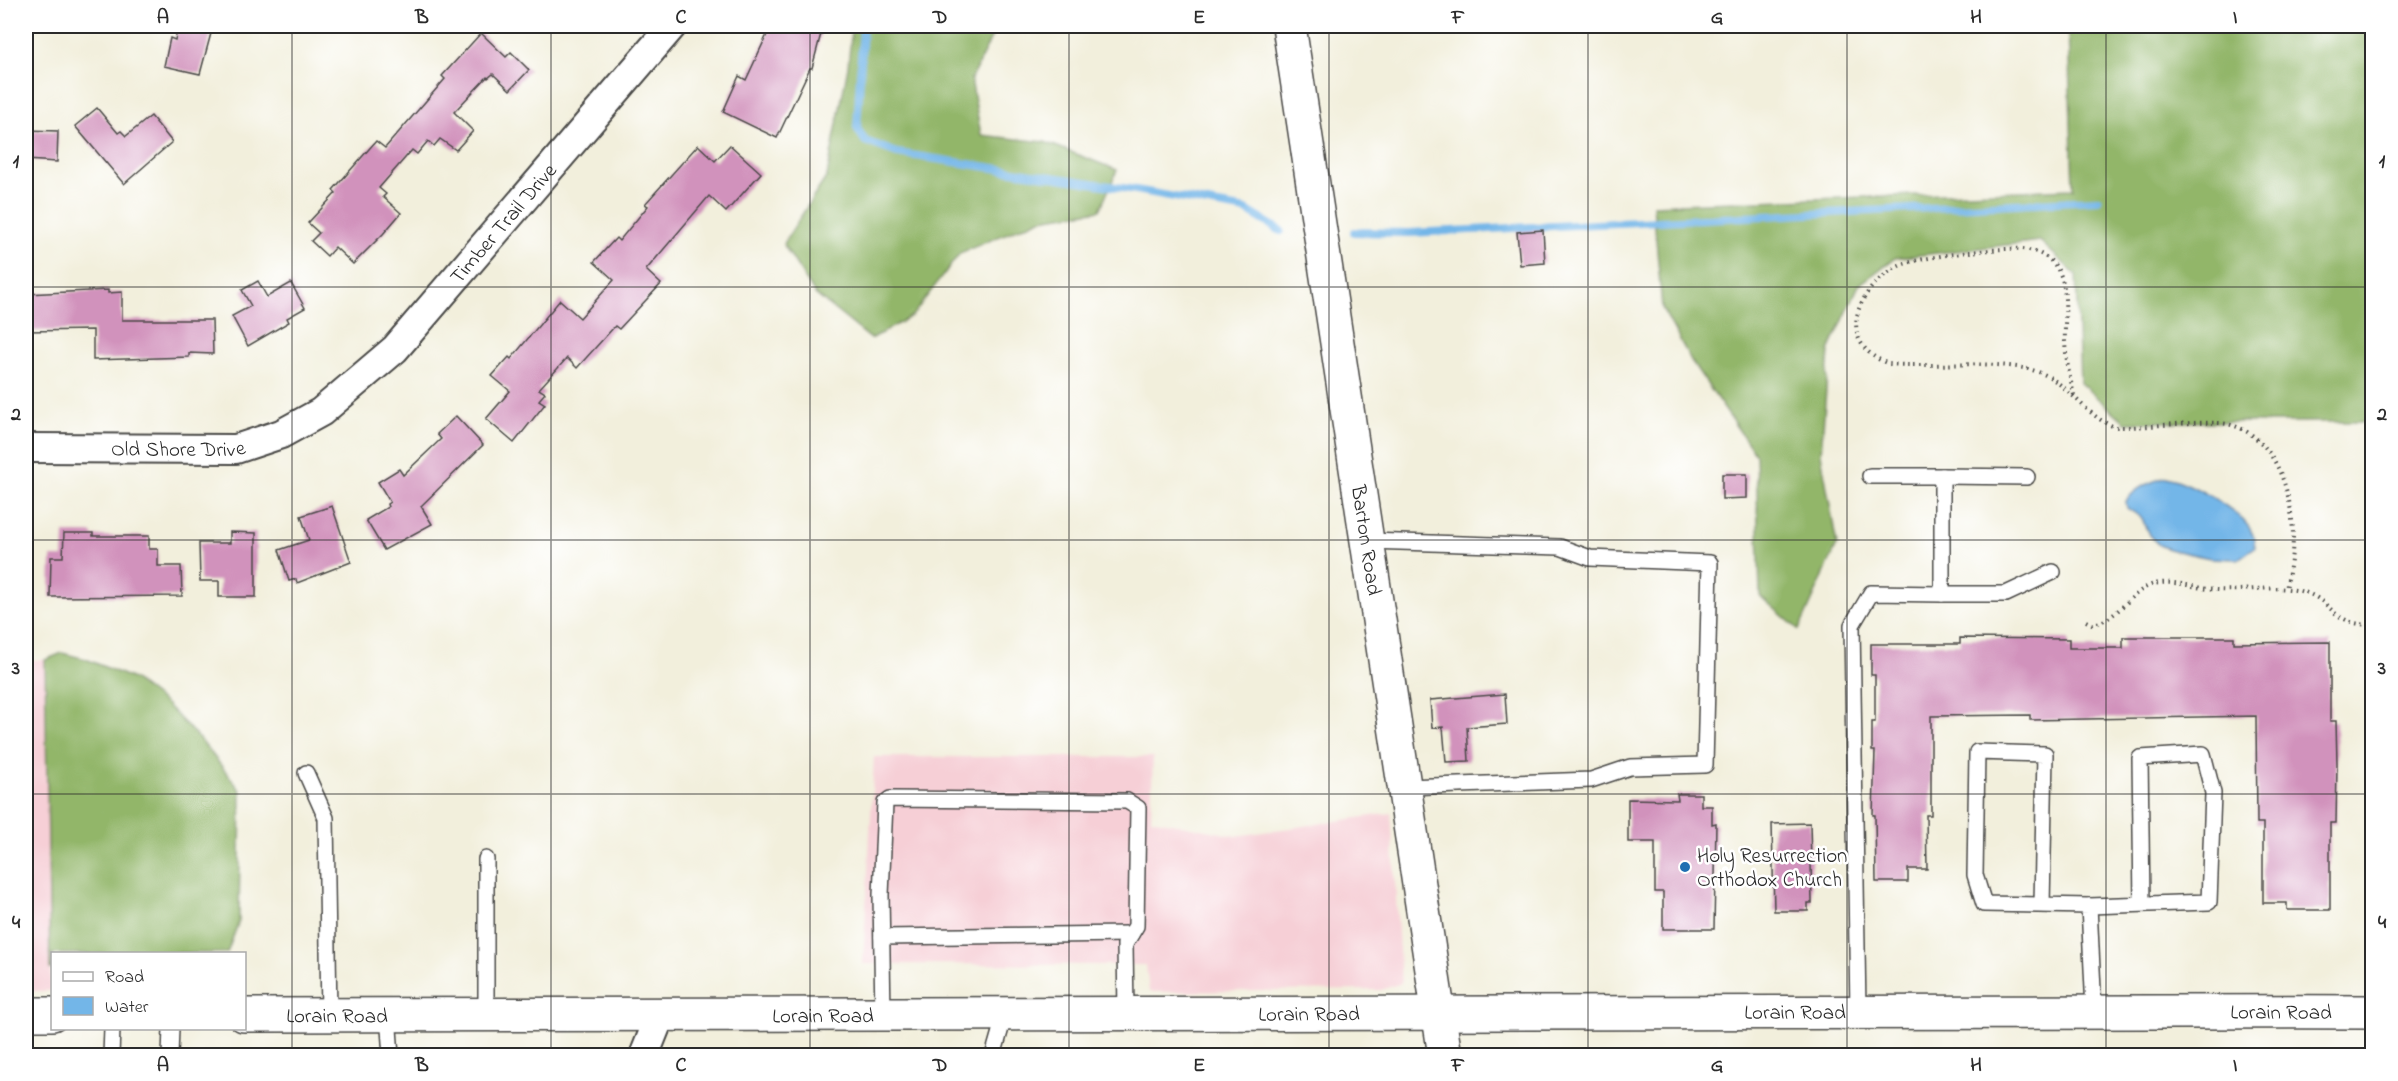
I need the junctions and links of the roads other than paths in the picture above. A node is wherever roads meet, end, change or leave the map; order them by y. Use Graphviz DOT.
graph roads {
  1 [pos="672,26"];
  2 [pos="1289,26"];
  3 [pos="321,412"];
  4 [pos="26,448"];
  5 [pos="1870,476"];
  6 [pos="1942,476"];
  7 [pos="2026,477"];
  8 [pos="1368,541"];
  9 [pos="2053,572"];
  10 [pos="1941,594"];
  11 [pos="306,773"];
  12 [pos="1406,787"];
  13 [pos="486,859"];
  14 [pos="2142,904"];
  15 [pos="2042,905"];
  16 [pos="2090,906"];
  17 [pos="1131,934"];
  18 [pos="882,937"];
  19 [pos="1440,1011"];
  20 [pos="1858,1011"];
  21 [pos="2094,1011"];
  22 [pos="2373,1012"];
  23 [pos="1126,1013"];
  24 [pos="26,1014"];
  25 [pos="51,1014"];
  26 [pos="1005,1014"];
  27 [pos="246,1015"];
  28 [pos="329,1015"];
  29 [pos="486,1015"];
  30 [pos="882,1015"];
  31 [pos="388,1016"];
  32 [pos="660,1016"];
  33 [pos="112,1030"];
  34 [pos="171,1030"];
  35 [pos="111,1056"];
  36 [pos="171,1056"];
  37 [pos="392,1056"];
  38 [pos="644,1056"];
  39 [pos="993,1056"];
  40 [pos="1445,1056"];
  1 -- 3 [label="street, Timber Trail Drive"];
  2 -- 8 [label="main road, Barton Road"];
  3 -- 4 [label="street, Old Shore Drive"];
  5 -- 6 [label="lane"];
  6 -- 7 [label="lane"];
  6 -- 10 [label="lane"];
  8 -- 12 [label="main road, Barton Road"];
  8 -- 12 [label="lane"];
  9 -- 10 [label="lane"];
  10 -- 20 [label="lane"];
  11 -- 28 [label="lane"];
  12 -- 19 [label="main road, Barton Road"];
  13 -- 29 [label="lane"];
  14 -- 14 [label="lane"];
  14 -- 16 [label="lane"];
  15 -- 15 [label="lane"];
  15 -- 16 [label="lane"];
  16 -- 21 [label="lane"];
  17 -- 18 [label="lane"];
  17 -- 18 [label="lane"];
  17 -- 23 [label="lane"];
  18 -- 30 [label="lane"];
  19 -- 20 [label="main road, Lorain Road"];
  19 -- 23 [label="main road, Lorain Road"];
  19 -- 40 [label="main road, Barton Road"];
  20 -- 21 [label="main road, Lorain Road"];
  21 -- 22 [label="main road, Lorain Road"];
  23 -- 26 [label="main road, Lorain Road"];
  24 -- 25 [label="main road"];
  26 -- 30 [label="main road, Lorain Road"];
  26 -- 39 [label="lane"];
  27 -- 28 [label="main road, Lorain Road"];
  28 -- 31 [label="main road, Lorain Road"];
  29 -- 31 [label="main road, Lorain Road"];
  29 -- 32 [label="main road, Lorain Road"];
  30 -- 32 [label="main road, Lorain Road"];
  31 -- 37 [label="lane"];
  32 -- 38 [label="street"];
  33 -- 35 [label="lane"];
  34 -- 36 [label="lane"];
}
